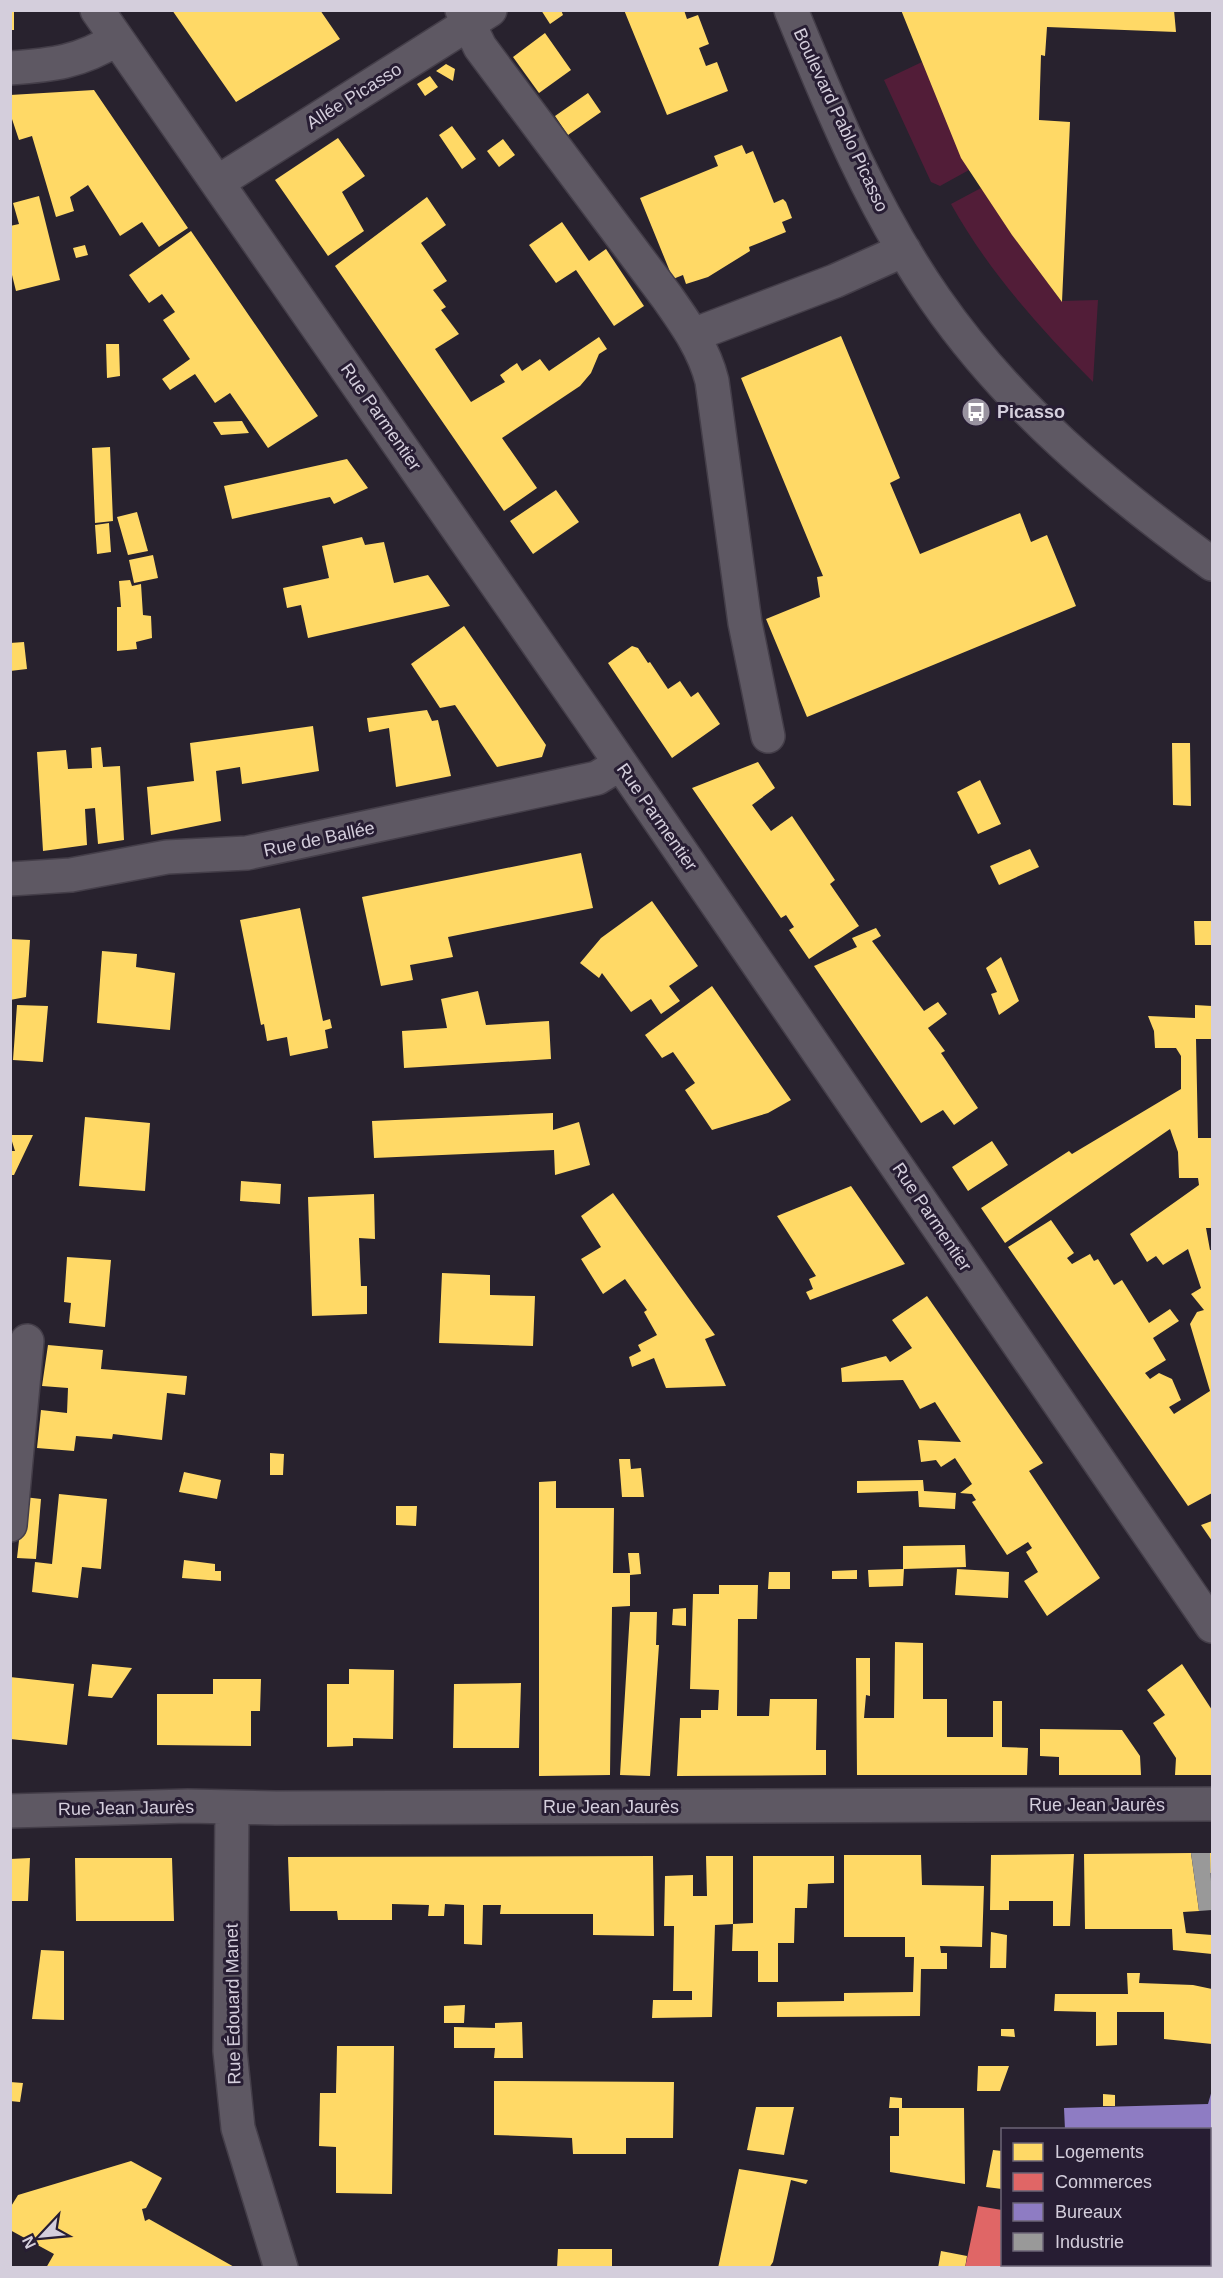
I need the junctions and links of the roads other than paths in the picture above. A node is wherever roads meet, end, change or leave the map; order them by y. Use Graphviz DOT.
graph roads {
  1 [pos="97,10"];
  2 [pos="791,10"];
  3 [pos="474,15"];
  4 [pos="117,39"];
  5 [pos="10,68"];
  6 [pos="218,182"];
  7 [pos="904,250"];
  8 [pos="693,335"];
  9 [pos="1212,564"];
  10 [pos="768,736"];
  11 [pos="620,764"];
  12 [pos="10,879"];
  13 [pos="27,1341"];
  14 [pos="10,1525"];
  15 [pos="1212,1626"];
  16 [pos="1212,1804"];
  17 [pos="232,1807"];
  18 [pos="10,1811"];
  19 [pos="281,2268"];
  1 -- 4 [label="street, Rue Parmentier"];
  2 -- 7 [label="street, Boulevard Pablo Picasso"];
  3 -- 6 [label="street, Allée Picasso"];
  3 -- 8 [label="street"];
  4 -- 5 [label="street"];
  4 -- 6 [label="street, Rue Parmentier"];
  6 -- 11 [label="street, Rue Parmentier"];
  7 -- 8 [label="street"];
  7 -- 9 [label="street, Boulevard Pablo Picasso"];
  8 -- 10 [label="street"];
  11 -- 12 [label="street, Rue de Ballée"];
  11 -- 15 [label="street, Rue Parmentier"];
  13 -- 14 [label="street"];
  16 -- 17 [label="street, Rue Jean Jaurès"];
  17 -- 18 [label="street, Rue Jean Jaurès"];
  17 -- 19 [label="street, Rue Édouard Manet"];
}
